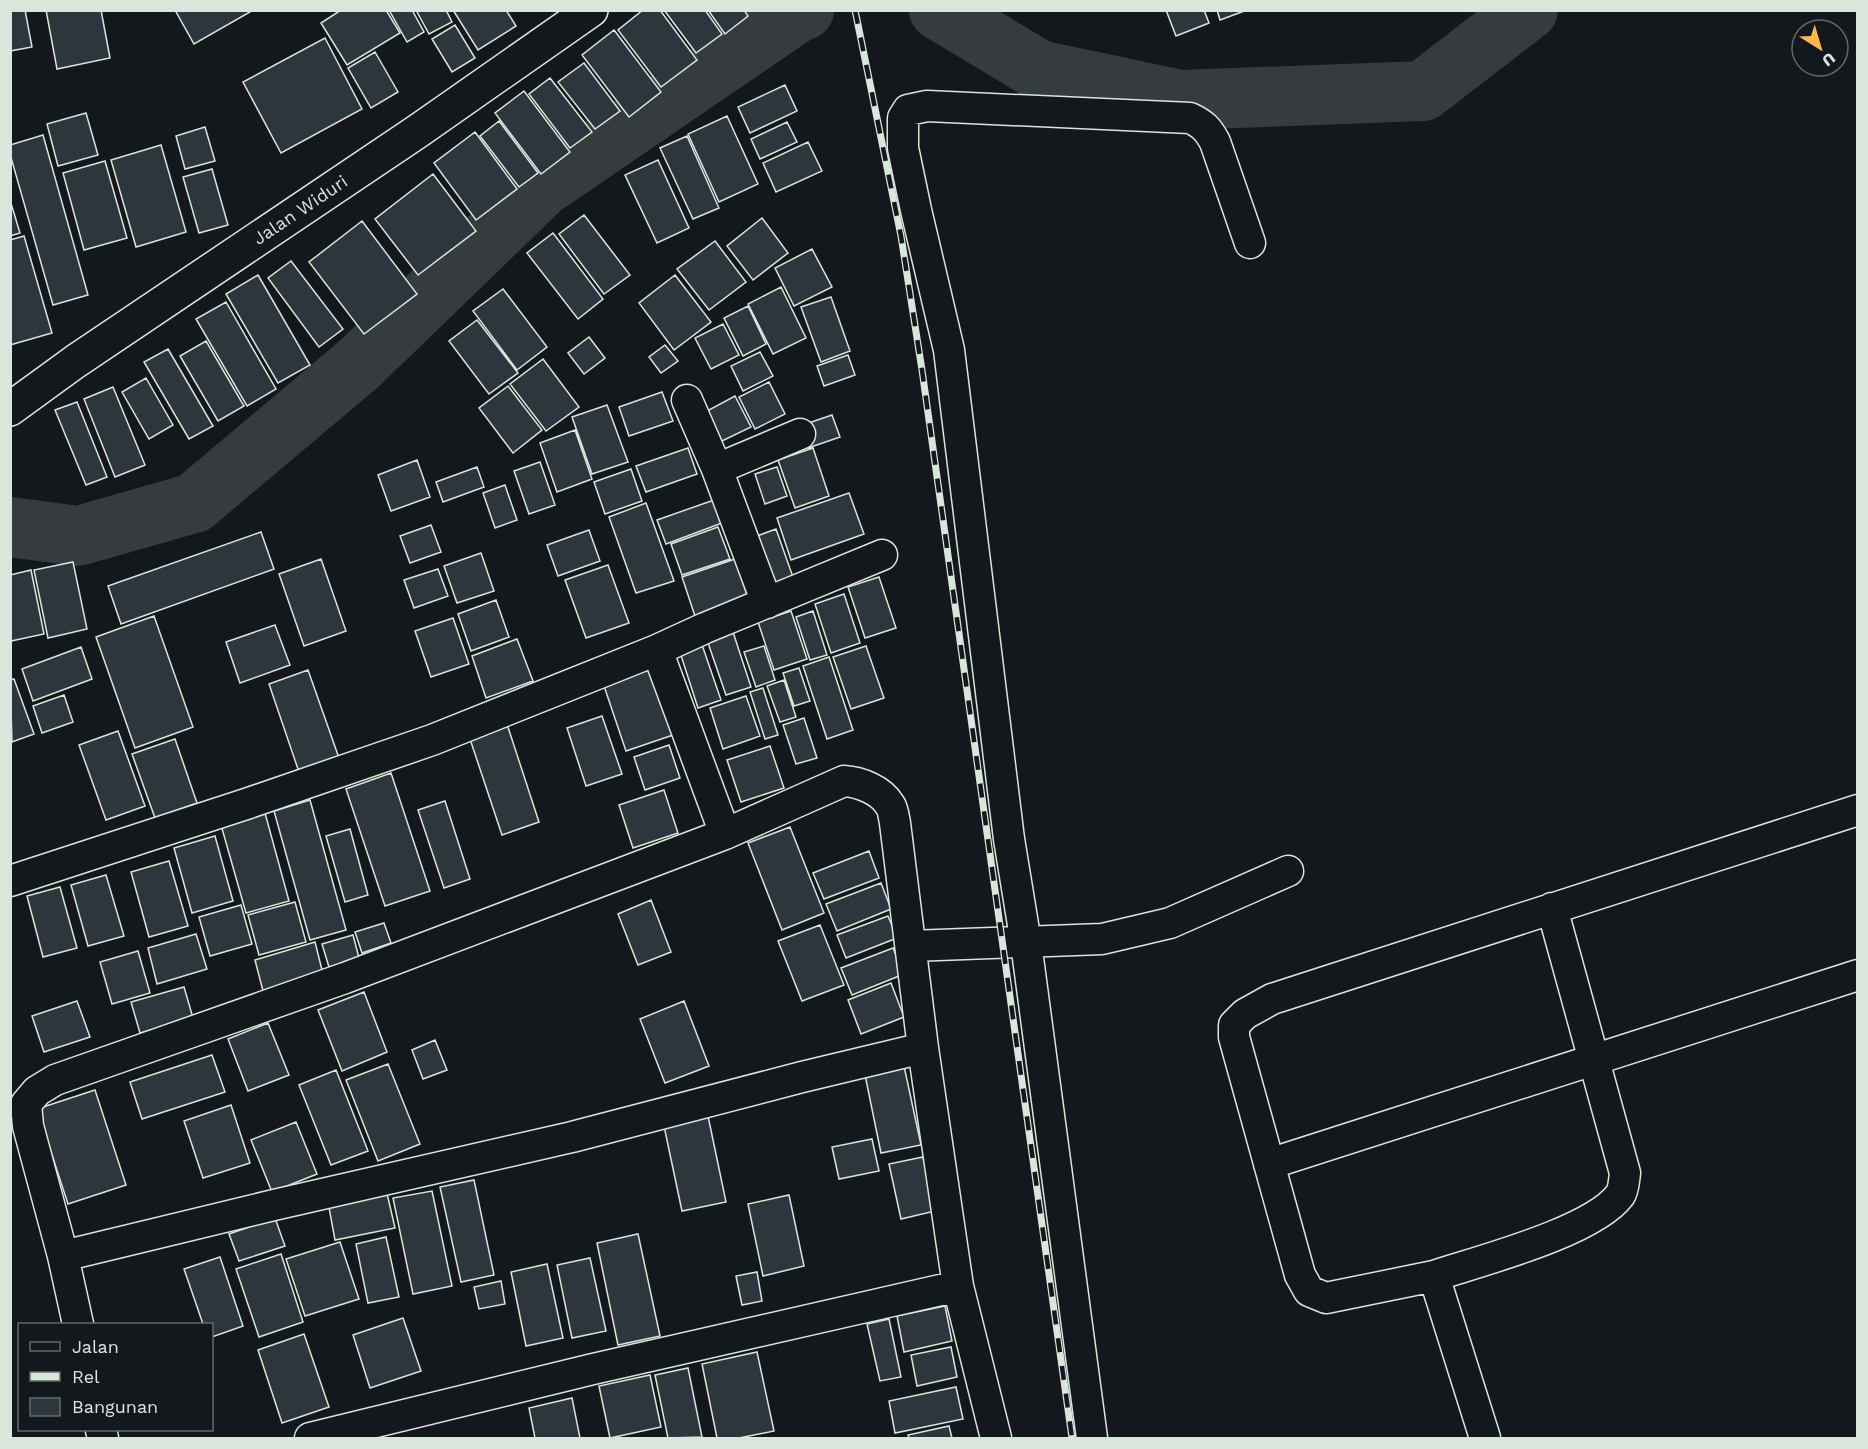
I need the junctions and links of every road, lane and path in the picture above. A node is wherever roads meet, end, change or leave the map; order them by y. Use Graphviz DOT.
graph roads {
  1 [pos="591,10"];
  2 [pos="1250,243"];
  3 [pos="687,400"];
  4 [pos="10,410"];
  5 [pos="800,434"];
  6 [pos="717,469"];
  7 [pos="882,555"];
  8 [pos="767,603"];
  9 [pos="657,650"];
  10 [pos="1857,810"];
  11 [pos="725,834"];
  12 [pos="1288,871"];
  13 [pos="10,881"];
  14 [pos="1552,908"];
  15 [pos="1026,943"];
  16 [pos="911,946"];
  17 [pos="1857,975"];
  18 [pos="923,1048"];
  19 [pos="1594,1059"];
  20 [pos="1269,1164"];
  21 [pos="63,1256"];
  22 [pos="1434,1276"];
  23 [pos="958,1286"];
  24 [pos="78,1323"];
  25 [pos="310,1438"];
  26 [pos="996,1438"];
  27 [pos="1092,1438"];
  28 [pos="1485,1438"];
  1 -- 4 [label="main road, Jalan Widuri"];
  2 -- 15 [label="street"];
  3 -- 6 [label="street"];
  5 -- 6 [label="street"];
  6 -- 8 [label="street"];
  7 -- 8 [label="street"];
  8 -- 9 [label="street"];
  9 -- 11 [label="street"];
  9 -- 13 [label="street"];
  10 -- 14 [label="street"];
  11 -- 16 [label="street"];
  11 -- 21 [label="street"];
  12 -- 15 [label="street"];
  14 -- 19 [label="street"];
  14 -- 20 [label="street"];
  15 -- 16 [label="street"];
  15 -- 27 [label="street"];
  16 -- 18 [label="street"];
  17 -- 19 [label="street"];
  18 -- 21 [label="street"];
  18 -- 23 [label="street"];
  19 -- 20 [label="street"];
  19 -- 22 [label="street"];
  20 -- 22 [label="street"];
  21 -- 24 [label="street"];
  22 -- 28 [label="street"];
  23 -- 25 [label="street"];
  23 -- 26 [label="street"];
}
